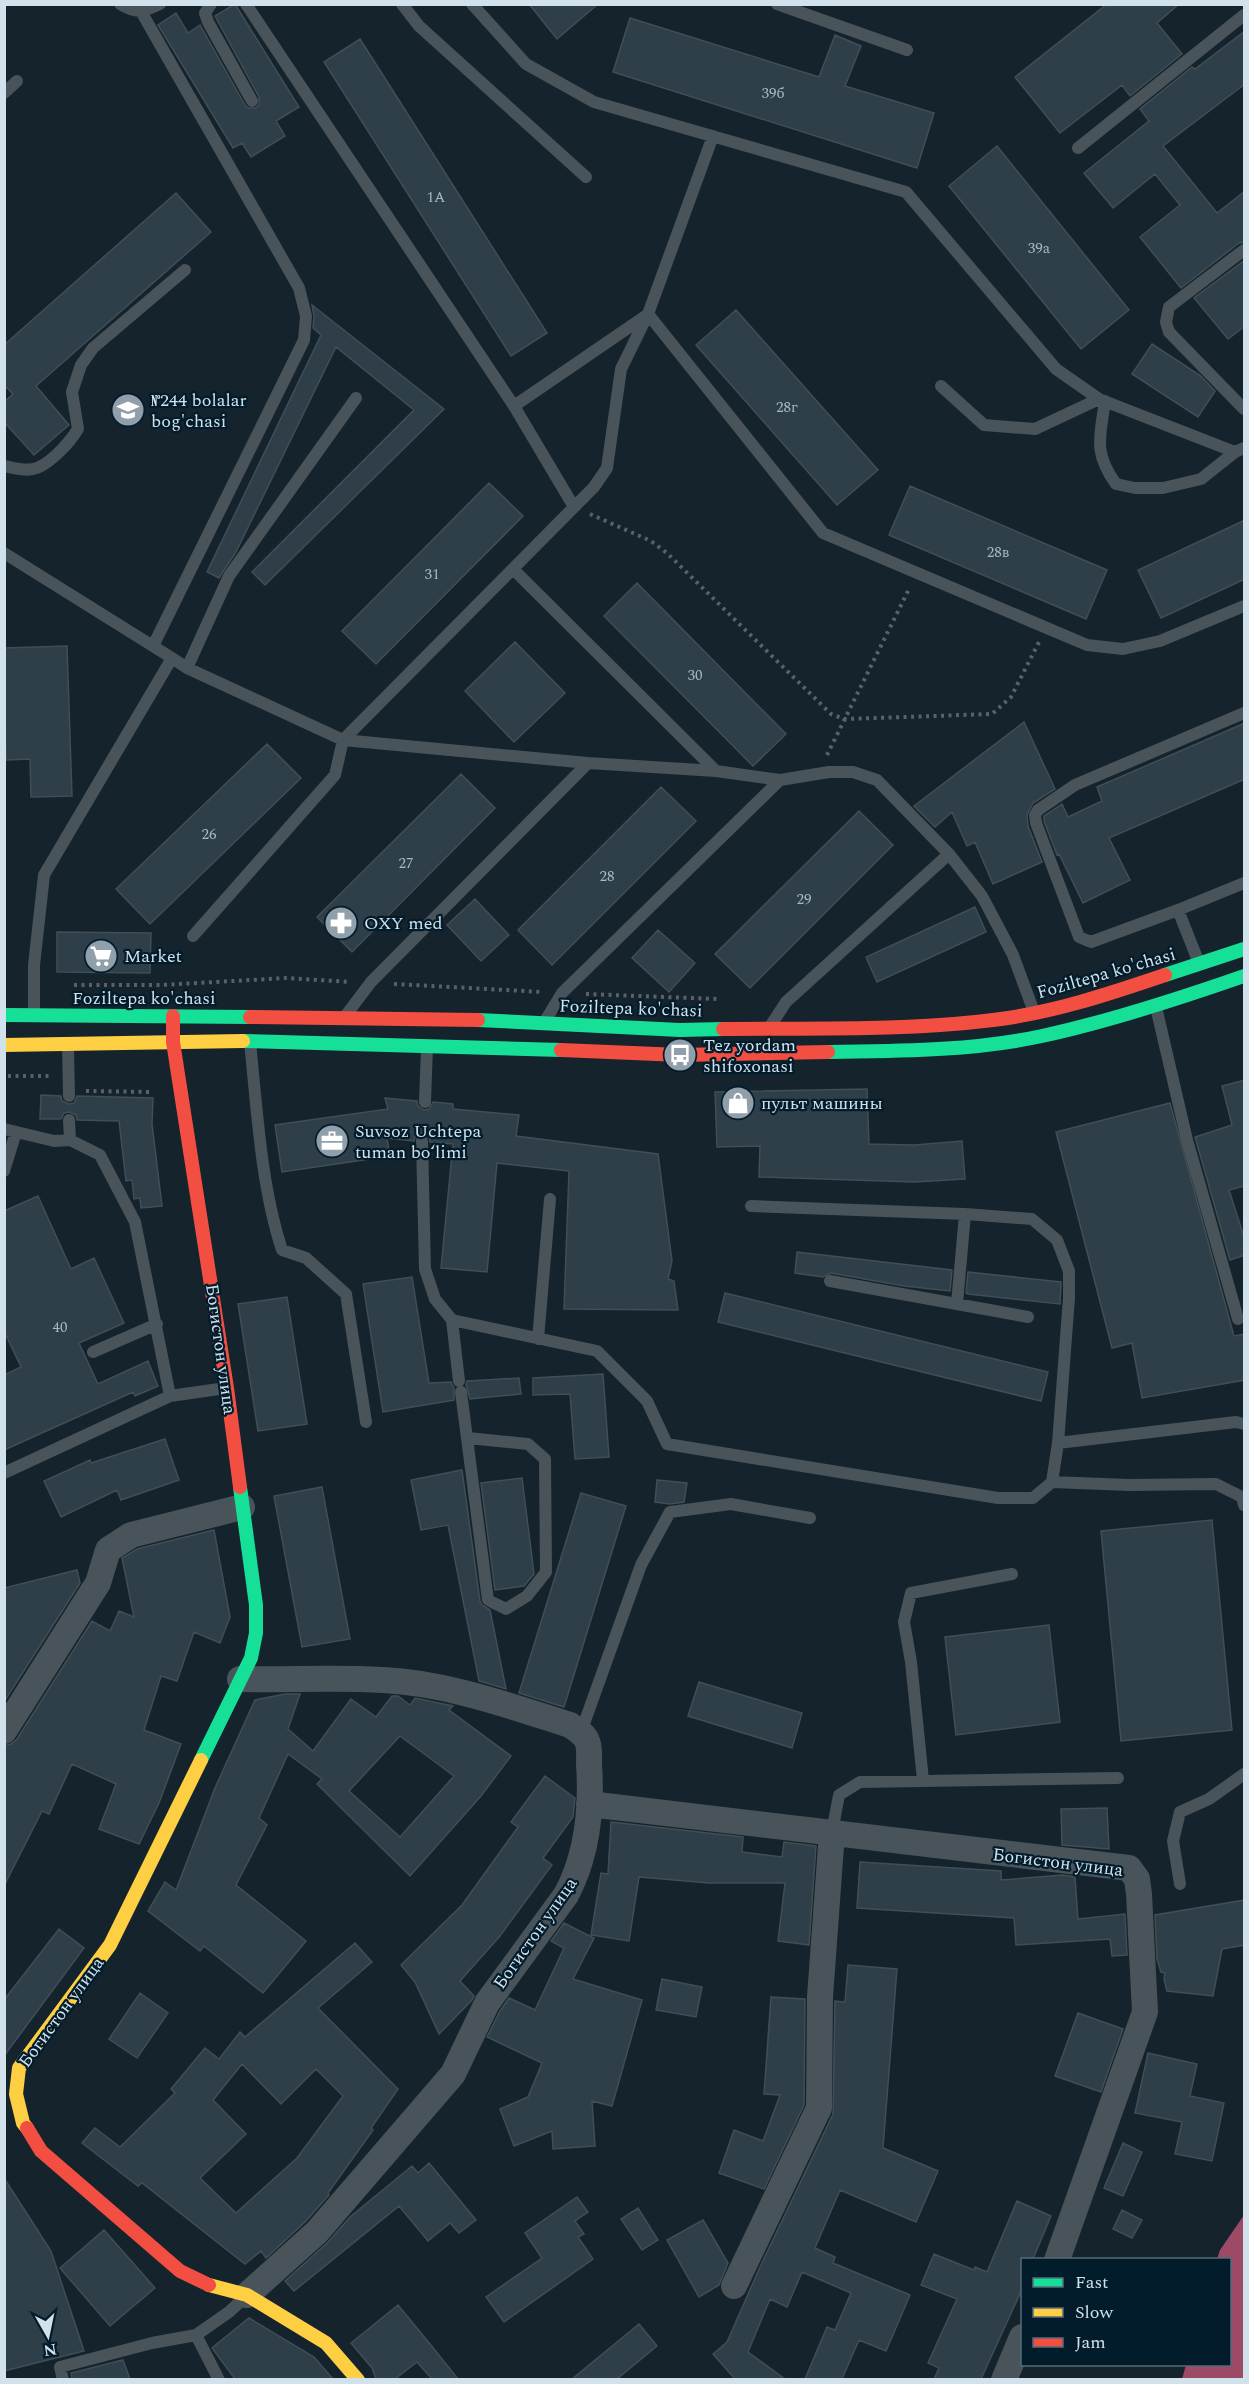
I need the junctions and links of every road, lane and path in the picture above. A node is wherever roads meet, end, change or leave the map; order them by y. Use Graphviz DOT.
graph roads {
  1 [pos="120,4"];
  2 [pos="160,4"];
  3 [pos="211,4"];
  4 [pos="246,4"];
  5 [pos="402,4"];
  6 [pos="472,4"];
  7 [pos="777,4"];
  8 [pos="142,13"];
  9 [pos="1245,15"];
  10 [pos="907,50"];
  11 [pos="17,81"];
  12 [pos="4,93"];
  13 [pos="252,101"];
  14 [pos="713,136"];
  15 [pos="1078,148"];
  16 [pos="586,177"];
  17 [pos="1245,250"];
  18 [pos="185,270"];
  19 [pos="648,314"];
  20 [pos="941,387"];
  21 [pos="356,398"];
  22 [pos="1102,400"];
  23 [pos="514,406"];
  24 [pos="1245,409"];
  25 [pos="1240,450"];
  26 [pos="4,466"];
  27 [pos="574,507"];
  28 [pos="4,552"];
  29 [pos="513,569"];
  30 [pos="917,573"];
  31 [pos="1245,606"];
  32 [pos="1046,628"];
  33 [pos="153,646"];
  34 [pos="172,658"];
  35 [pos="187,668"];
  36 [pos="1245,713"];
  37 [pos="845,719"];
  38 [pos="343,740"];
  39 [pos="588,763"];
  40 [pos="716,771"];
  41 [pos="818,774"];
  42 [pos="780,780"];
  43 [pos="949,854"];
  44 [pos="1245,883"];
  45 [pos="1178,910"];
  46 [pos="193,936"];
  47 [pos="1245,949"];
  48 [pos="1199,964"];
  49 [pos="1245,976"];
  50 [pos="371,982"];
  51 [pos="70,985"];
  52 [pos="562,993"];
  53 [pos="727,999"];
  54 [pos="1156,1006"];
  55 [pos="1035,1013"];
  56 [pos="4,1015"];
  57 [pos="173,1016"];
  58 [pos="344,1018"];
  59 [pos="428,1019"];
  60 [pos="544,1023"];
  61 [pos="33,1029"];
  62 [pos="768,1029"];
  63 [pos="250,1041"];
  64 [pos="173,1042"];
  65 [pos="67,1044"];
  66 [pos="4,1045"];
  67 [pos="427,1045"];
  68 [pos="69,1096"];
  69 [pos="425,1102"];
  70 [pos="69,1120"];
  71 [pos="10,1131"];
  72 [pos="70,1140"];
  73 [pos="422,1141"];
  74 [pos="4,1172"];
  75 [pos="550,1199"];
  76 [pos="751,1206"];
  77 [pos="965,1214"];
  78 [pos="830,1281"];
  79 [pos="957,1304"];
  80 [pos="1028,1317"];
  81 [pos="1238,1319"];
  82 [pos="452,1320"];
  83 [pos="157,1324"];
  84 [pos="538,1339"];
  85 [pos="93,1352"];
  86 [pos="227,1388"];
  87 [pos="170,1396"];
  88 [pos="366,1422"];
  89 [pos="1245,1424"];
  90 [pos="468,1438"];
  91 [pos="1058,1443"];
  92 [pos="4,1473"];
  93 [pos="1052,1482"];
  94 [pos="1245,1505"];
  95 [pos="242,1507"];
  96 [pos="810,1518"];
  97 [pos="1012,1574"];
  98 [pos="240,1679"];
  99 [pos="4,1731"];
  100 [pos="581,1732"];
  101 [pos="1245,1774"];
  102 [pos="1118,1778"];
  103 [pos="923,1780"];
  104 [pos="589,1804"];
  105 [pos="832,1832"];
  106 [pos="1180,1884"];
  107 [pos="1057,2258"];
  108 [pos="734,2286"];
  109 [pos="247,2295"];
  110 [pos="196,2335"];
  111 [pos="1021,2341"];
  112 [pos="63,2379"];
  113 [pos="219,2379"];
  114 [pos="358,2379"];
  115 [pos="1004,2379"];
  1 -- 8 [label="lane"];
  2 -- 8 [label="lane"];
  3 -- 13 [label="lane"];
  4 -- 23 [label="lane"];
  5 -- 16 [label="lane"];
  6 -- 14 [label="lane"];
  7 -- 10 [label="lane"];
  8 -- 33 [label="lane"];
  9 -- 15 [label="lane"];
  11 -- 12 [label="lane"];
  14 -- 19 [label="lane"];
  14 -- 22 [label="lane"];
  17 -- 24 [label="lane"];
  18 -- 26 [label="lane"];
  19 -- 23 [label="lane"];
  19 -- 27 [label="lane"];
  19 -- 30 [label="lane"];
  20 -- 22 [label="lane"];
  21 -- 35 [label="lane"];
  22 -- 25 [label="lane"];
  22 -- 25 [label="lane"];
  23 -- 27 [label="lane"];
  27 -- 29 [label="lane"];
  27 -- 37 [label="path"];
  28 -- 33 [label="lane"];
  29 -- 38 [label="lane"];
  29 -- 40 [label="lane"];
  30 -- 32 [label="lane"];
  30 -- 37 [label="path"];
  31 -- 32 [label="lane"];
  32 -- 37 [label="path"];
  33 -- 34 [label="lane"];
  34 -- 35 [label="lane"];
  34 -- 61 [label="lane"];
  35 -- 38 [label="lane"];
  36 -- 45 [label="lane"];
  37 -- 41 [label="path"];
  38 -- 39 [label="lane"];
  38 -- 46 [label="lane"];
  39 -- 40 [label="lane"];
  39 -- 50 [label="lane"];
  40 -- 42 [label="lane"];
  41 -- 42 [label="lane"];
  41 -- 43 [label="lane"];
  42 -- 52 [label="lane"];
  43 -- 55 [label="lane"];
  43 -- 62 [label="lane"];
  44 -- 45 [label="lane"];
  45 -- 48 [label="lane"];
  47 -- 48 [label="main road, Foziltepa ko'chasi"];
  48 -- 55 [label="main road, Foziltepa ko'chasi"];
  49 -- 54 [label="main road, Foziltepa ko'chasi"];
  50 -- 51 [label="path"];
  50 -- 52 [label="path"];
  50 -- 58 [label="lane"];
  52 -- 53 [label="path"];
  52 -- 60 [label="lane"];
  54 -- 67 [label="main road, Foziltepa ko'chasi"];
  54 -- 81 [label="lane"];
  55 -- 62 [label="main road, Foziltepa ko'chasi"];
  56 -- 61 [label="main road, Foziltepa ko'chasi"];
  57 -- 58 [label="main road, Foziltepa ko'chasi"];
  57 -- 61 [label="main road, Foziltepa ko'chasi"];
  57 -- 64 [label="main road, Богистон улица"];
  58 -- 59 [label="main road, Foziltepa ko'chasi"];
  59 -- 60 [label="main road, Foziltepa ko'chasi"];
  59 -- 67 [label="lane"];
  60 -- 62 [label="main road, Foziltepa ko'chasi"];
  61 -- 65 [label="main road, Foziltepa ko'chasi"];
  61 -- 66 [label="main road, Foziltepa ko'chasi"];
  63 -- 64 [label="main road, Foziltepa ko'chasi"];
  63 -- 67 [label="main road, Foziltepa ko'chasi"];
  63 -- 88 [label="lane"];
  64 -- 65 [label="main road, Foziltepa ko'chasi"];
  64 -- 86 [label="main road, Богистон улица"];
  65 -- 68 [label="lane"];
  67 -- 69 [label="lane"];
  70 -- 72 [label="lane"];
  71 -- 72 [label="lane"];
  71 -- 74 [label="lane"];
  72 -- 83 [label="lane"];
  73 -- 82 [label="lane"];
  75 -- 84 [label="lane"];
  76 -- 77 [label="lane"];
  77 -- 79 [label="lane"];
  77 -- 91 [label="lane"];
  78 -- 79 [label="lane"];
  79 -- 80 [label="lane"];
  82 -- 84 [label="lane"];
  82 -- 90 [label="lane"];
  83 -- 85 [label="lane"];
  83 -- 87 [label="lane"];
  84 -- 93 [label="lane"];
  86 -- 87 [label="lane"];
  86 -- 95 [label="main road, Богистон улица"];
  87 -- 92 [label="lane"];
  89 -- 91 [label="lane"];
  90 -- 90 [label="lane"];
  91 -- 93 [label="lane"];
  93 -- 94 [label="lane"];
  95 -- 98 [label="main road, Богистон улица"];
  95 -- 99 [label="street"];
  96 -- 100 [label="lane"];
  97 -- 103 [label="lane"];
  98 -- 100 [label="street"];
  98 -- 109 [label="main road, Богистон улица"];
  100 -- 104 [label="street, Богистон улица"];
  101 -- 106 [label="lane"];
  102 -- 103 [label="lane"];
  103 -- 105 [label="lane"];
  104 -- 105 [label="street, Богистон улица"];
  104 -- 109 [label="street, Богистон улица"];
  105 -- 107 [label="street, Богистон улица"];
  105 -- 108 [label="street"];
  109 -- 110 [label="lane"];
  109 -- 114 [label="main road, Богистон улица"];
  110 -- 112 [label="lane"];
  110 -- 113 [label="lane"];
  111 -- 115 [label="street"];
}
